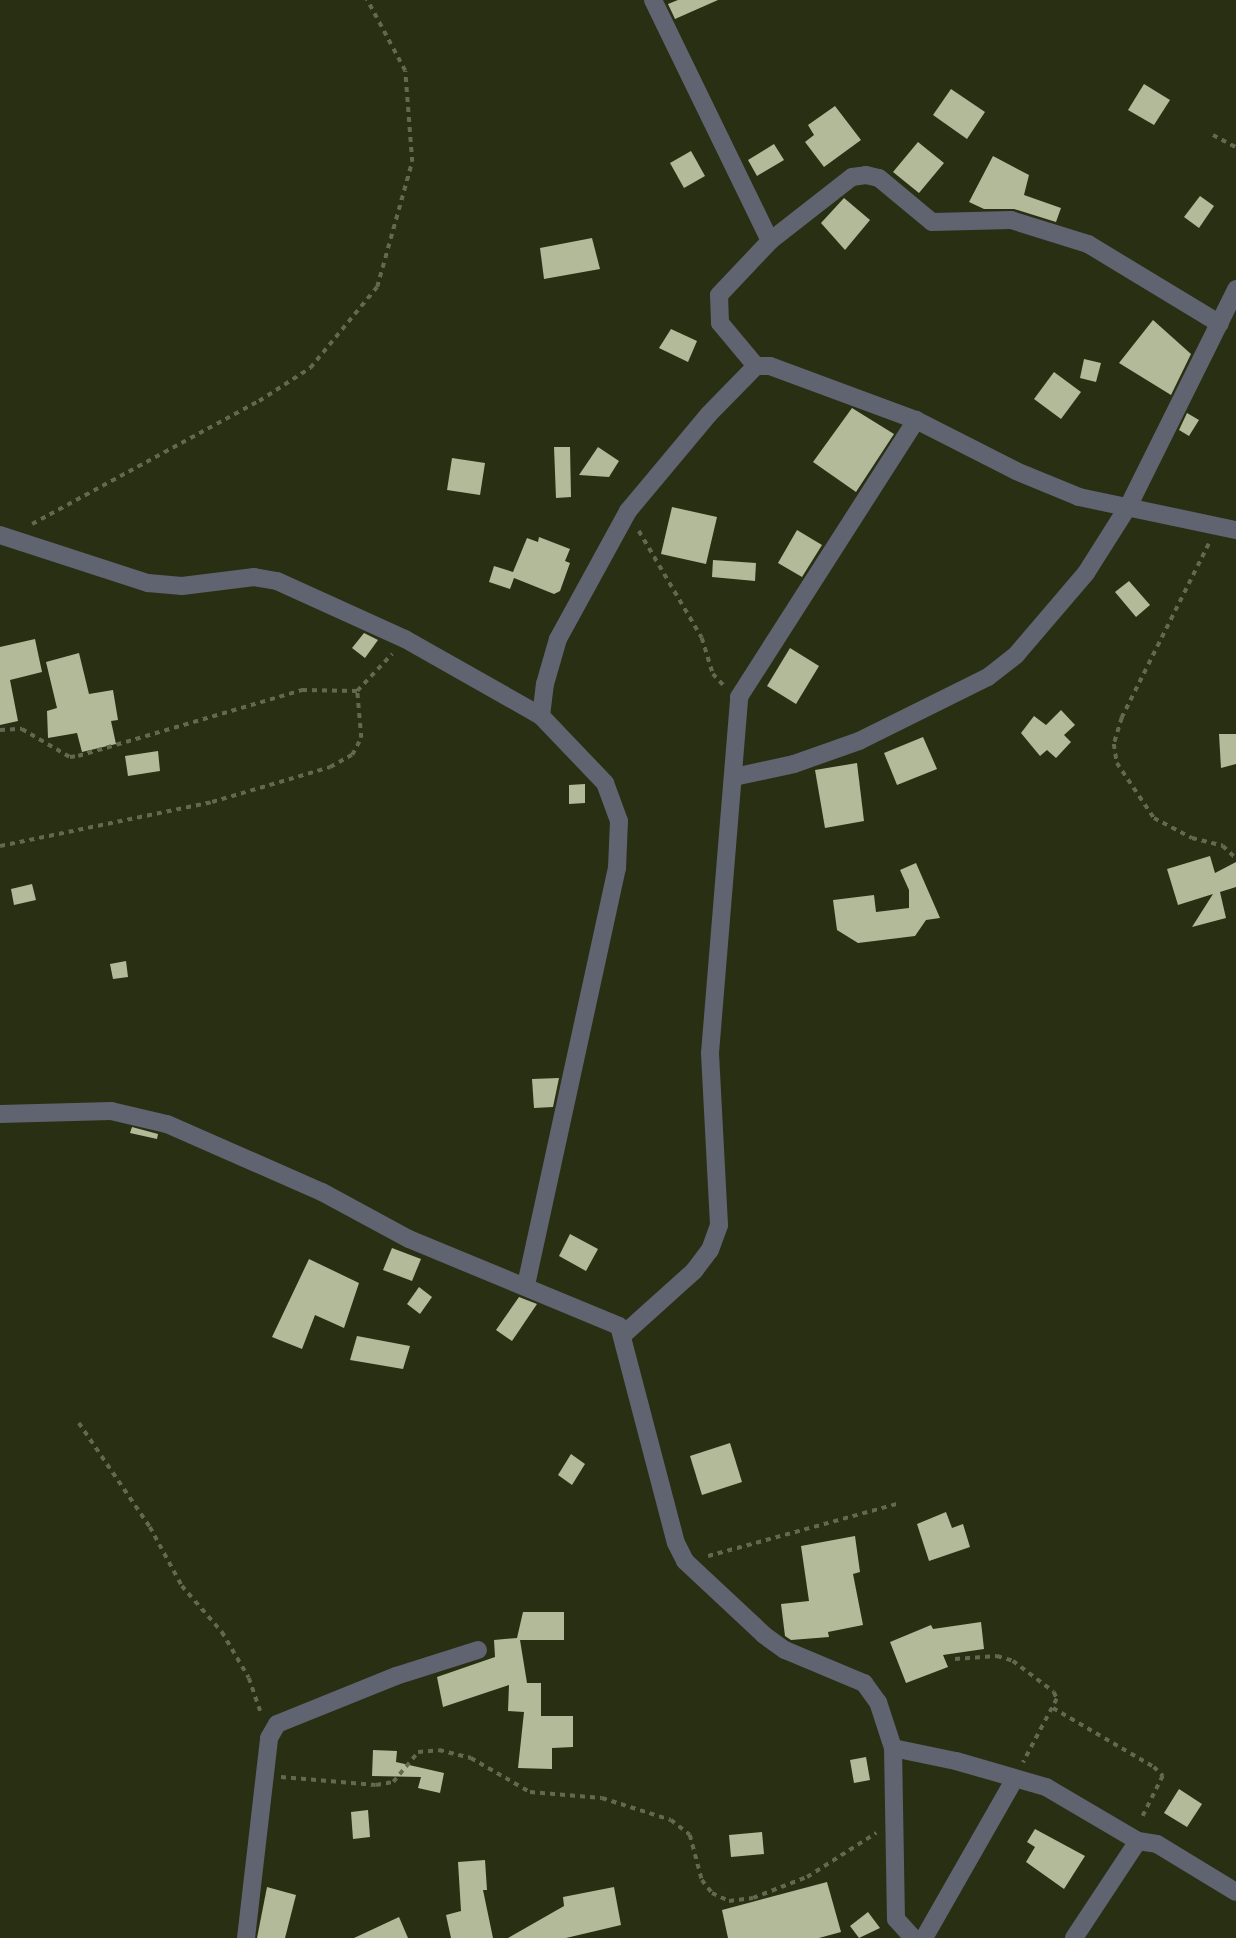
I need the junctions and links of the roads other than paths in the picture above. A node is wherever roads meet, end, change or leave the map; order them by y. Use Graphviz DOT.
graph roads {
  1 [pos="653,0"];
  2 [pos="770,241"];
  3 [pos="1236,289"];
  4 [pos="1220,324"];
  5 [pos="756,366"];
  6 [pos="916,419"];
  7 [pos="1129,505"];
  8 [pos="1236,530"];
  9 [pos="4,536"];
  10 [pos="541,716"];
  11 [pos="734,777"];
  12 [pos="0,1114"];
  13 [pos="526,1285"];
  14 [pos="624,1334"];
  15 [pos="478,1650"];
  16 [pos="893,1748"];
  17 [pos="1014,1780"];
  18 [pos="1134,1838"];
  19 [pos="1236,1892"];
  20 [pos="1078,1937"];
  21 [pos="246,1938"];
  22 [pos="913,1938"];
  23 [pos="924,1938"];
  1 -- 2 [label="street"];
  2 -- 4 [label="street"];
  2 -- 5 [label="street"];
  3 -- 4 [label="street"];
  4 -- 7 [label="street"];
  5 -- 6 [label="street"];
  5 -- 10 [label="street"];
  6 -- 7 [label="street"];
  6 -- 11 [label="street"];
  7 -- 8 [label="street"];
  7 -- 11 [label="street"];
  9 -- 10 [label="street"];
  10 -- 13 [label="street"];
  11 -- 14 [label="street"];
  12 -- 13 [label="street"];
  13 -- 14 [label="street"];
  14 -- 16 [label="street"];
  15 -- 21 [label="street"];
  16 -- 17 [label="street"];
  16 -- 22 [label="street"];
  17 -- 18 [label="street"];
  17 -- 23 [label="street"];
  18 -- 19 [label="street"];
  18 -- 20 [label="street"];
}
